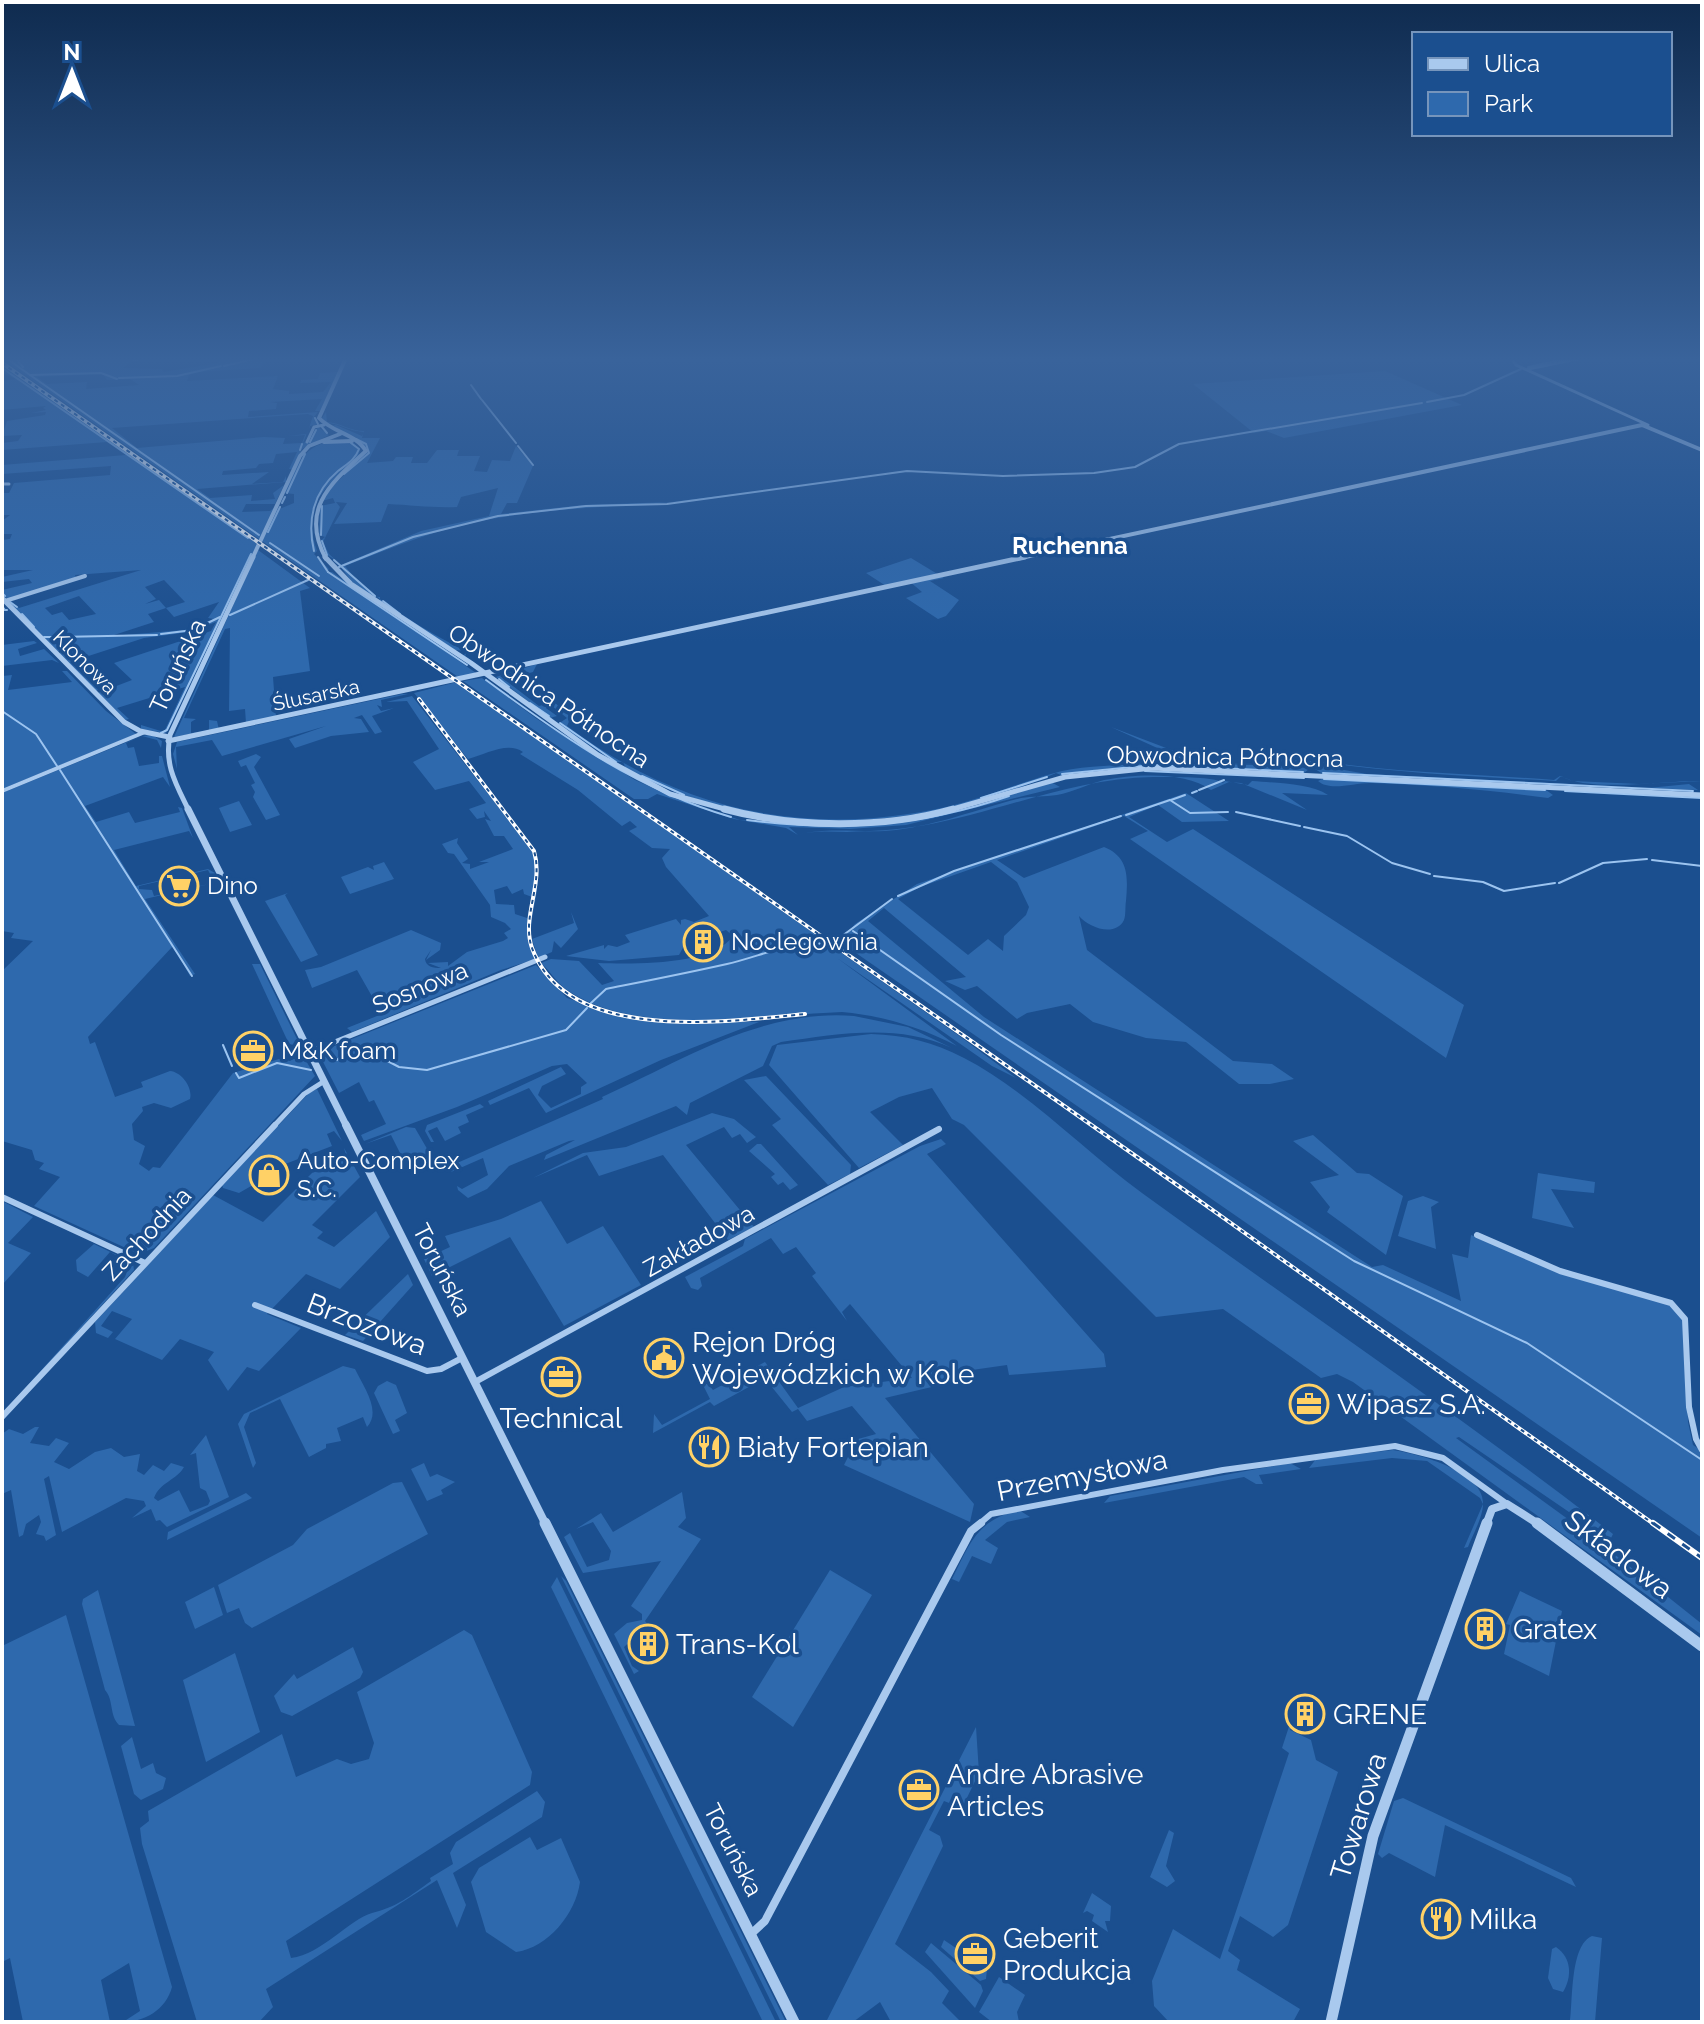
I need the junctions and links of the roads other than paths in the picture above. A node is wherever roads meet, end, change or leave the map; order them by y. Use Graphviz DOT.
graph roads {
  1 [pos="303,452"];
  2 [pos="361,452"];
  3 [pos="363,452"];
  4 [pos="1520,452"];
  5 [pos="359,459"];
  6 [pos="2,484"];
  7 [pos="9,484"];
  8 [pos="85,576"];
  9 [pos="4,600"];
  10 [pos="486,675"];
  11 [pos="145,732"];
  12 [pos="168,739"];
  13 [pos="2,791"];
  14 [pos="1702,795"];
  15 [pos="545,957"];
  16 [pos="309,1052"];
  17 [pos="323,1082"];
  18 [pos="939,1129"];
  19 [pos="2,1197"];
  20 [pos="1477,1235"];
  21 [pos="145,1263"];
  22 [pos="255,1305"];
  23 [pos="462,1358"];
  24 [pos="474,1383"];
  25 [pos="2,1417"];
  26 [pos="1701,1449"];
  27 [pos="1507,1504"];
  28 [pos="1702,1646"];
  29 [pos="751,1935"];
  30 [pos="794,2022"];
  31 [pos="1331,2022"];
  1 -- 12 [label="street, Toruńska"];
  2 -- 5 [label="street"];
  3 -- 5 [label="street"];
  4 -- 10 [label="street, Ślusarska"];
  5 -- 10 [label="street, Obwodnica Północna"];
  6 -- 7 [label="street"];
  8 -- 9 [label="street"];
  9 -- 11 [label="street, Klonowa"];
  10 -- 12 [label="street, Ślusarska"];
  10 -- 14 [label="street, Obwodnica Północna"];
  11 -- 12 [label="street, Klonowa"];
  11 -- 13 [label="street"];
  12 -- 16 [label="street, Toruńska"];
  15 -- 16 [label="street, Sosnowa"];
  16 -- 17 [label="street, Toruńska"];
  17 -- 21 [label="street, Zachodnia"];
  17 -- 23 [label="street, Toruńska"];
  18 -- 24 [label="street, Zakładowa"];
  19 -- 21 [label="street"];
  20 -- 26 [label="street"];
  21 -- 25 [label="street, Zachodnia"];
  22 -- 23 [label="street, Brzozowa"];
  23 -- 24 [label="street, Toruńska"];
  24 -- 29 [label="street, Toruńska"];
  27 -- 28 [label="street, Składowa"];
  27 -- 29 [label="street, Przemysłowa"];
  27 -- 31 [label="street, Towarowa"];
  29 -- 30 [label="street, Toruńska"];
}
